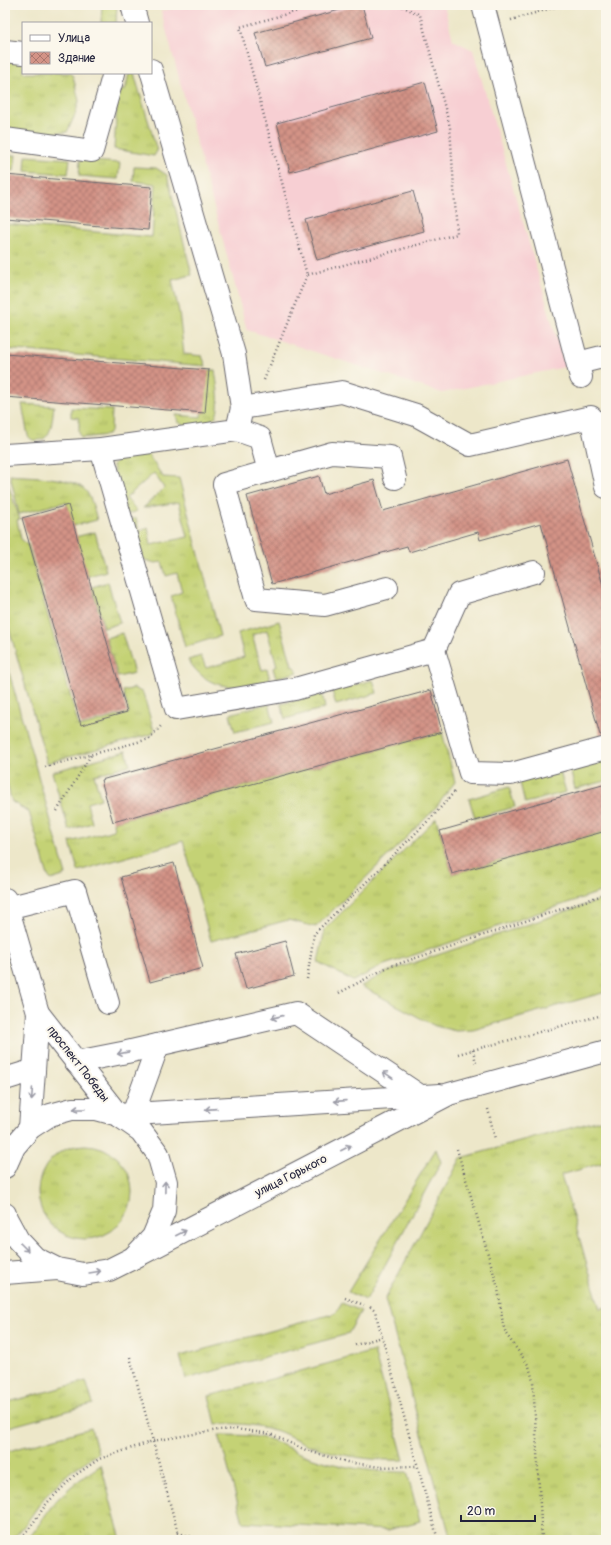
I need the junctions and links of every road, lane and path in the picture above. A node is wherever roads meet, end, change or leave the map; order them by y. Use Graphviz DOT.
graph roads {
  1 [pos="132,5"];
  2 [pos="320,5"];
  3 [pos="400,5"];
  4 [pos="483,5"];
  5 [pos="562,5"];
  6 [pos="137,22"];
  7 [pos="489,27"];
  8 [pos="5,51"];
  9 [pos="22,53"];
  10 [pos="152,73"];
  11 [pos="114,74"];
  12 [pos="5,139"];
  13 [pos="307,275"];
  14 [pos="606,356"];
  15 [pos="248,407"];
  16 [pos="237,430"];
  17 [pos="101,449"];
  18 [pos="5,455"];
  19 [pos="269,471"];
  20 [pos="395,478"];
  21 [pos="606,487"];
  22 [pos="534,572"];
  23 [pos="387,588"];
  24 [pos="434,650"];
  25 [pos="176,709"];
  26 [pos="606,748"];
  27 [pos="91,755"];
  28 [pos="45,767"];
  29 [pos="470,773"];
  30 [pos="57,811"];
  31 [pos="606,894"];
  32 [pos="6,904"];
  33 [pos="307,979"];
  34 [pos="339,993"];
  35 [pos="108,1003"];
  36 [pos="38,1013"];
  37 [pos="606,1014"];
  38 [pos="158,1045"];
  39 [pos="606,1051"];
  40 [pos="458,1054"];
  41 [pos="76,1062"];
  42 [pos="34,1070"];
  43 [pos="5,1079"];
  44 [pos="449,1094"];
  45 [pos="420,1096"];
  46 [pos="125,1115"];
  47 [pos="30,1128"];
  48 [pos="5,1141"];
  49 [pos="457,1149"];
  50 [pos="5,1167"];
  51 [pos="5,1214"];
  52 [pos="134,1258"];
  53 [pos="57,1269"];
  54 [pos="5,1273"];
  55 [pos="345,1298"];
  56 [pos="364,1305"];
  57 [pos="370,1307"];
  58 [pos="382,1337"];
  59 [pos="355,1345"];
  60 [pos="130,1358"];
  61 [pos="153,1441"];
  62 [pos="417,1466"];
  63 [pos="178,1533"];
  64 [pos="19,1540"];
  65 [pos="172,1540"];
  66 [pos="203,1540"];
  67 [pos="438,1540"];
  68 [pos="542,1540"];
  1 -- 6 [label="main road"];
  2 -- 13 [label="path"];
  3 -- 13 [label="path"];
  4 -- 7 [label="main road"];
  5 -- 7 [label="path"];
  7 -- 14 [label="main road"];
  8 -- 9 [label="main road"];
  10 -- 15 [label="main road"];
  11 -- 12 [label="main road"];
  13 -- 15 [label="path"];
  15 -- 16 [label="main road"];
  15 -- 21 [label="main road"];
  16 -- 17 [label="main road"];
  16 -- 19 [label="main road"];
  17 -- 18 [label="main road"];
  17 -- 25 [label="main road"];
  19 -- 20 [label="main road"];
  19 -- 23 [label="main road"];
  22 -- 24 [label="main road"];
  24 -- 25 [label="main road"];
  24 -- 29 [label="main road"];
  25 -- 27 [label="path"];
  26 -- 29 [label="main road"];
  27 -- 28 [label="path"];
  27 -- 30 [label="path"];
  29 -- 33 [label="path"];
  31 -- 34 [label="path"];
  32 -- 35 [label="main road"];
  32 -- 36 [label="main road, проспект Победы"];
  36 -- 41 [label="main road, проспект Победы"];
  36 -- 42 [label="main road, проспект Победы"];
  37 -- 40 [label="path"];
  38 -- 41 [label="main road, one-way"];
  45 -- 38 [label="main road, one-way"];
  38 -- 46 [label="main road"];
  39 -- 44 [label="main road, улица Горького"];
  41 -- 46 [label="main road, проспект Победы"];
  42 -- 43 [label="main road"];
  42 -- 47 [label="main road, проспект Победы, one-way"];
  44 -- 45 [label="main road, улица Горького"];
  52 -- 44 [label="main road, улица Горького, one-way"];
  45 -- 46 [label="main road, улица Горького, one-way"];
  46 -- 47 [label="main road, one-way"];
  52 -- 46 [label="main road, one-way"];
  47 -- 48 [label="main road"];
  47 -- 50 [label="main road"];
  49 -- 68 [label="path"];
  51 -- 53 [label="main road, one-way"];
  53 -- 52 [label="main road, улица Горького, one-way"];
  53 -- 54 [label="main road"];
  55 -- 56 [label="path"];
  57 -- 58 [label="path"];
  58 -- 59 [label="path"];
  58 -- 62 [label="path"];
  60 -- 61 [label="path"];
  61 -- 62 [label="path"];
  61 -- 63 [label="path"];
  61 -- 64 [label="path"];
  62 -- 67 [label="path"];
  63 -- 65 [label="path"];
  63 -- 66 [label="path"];
}
